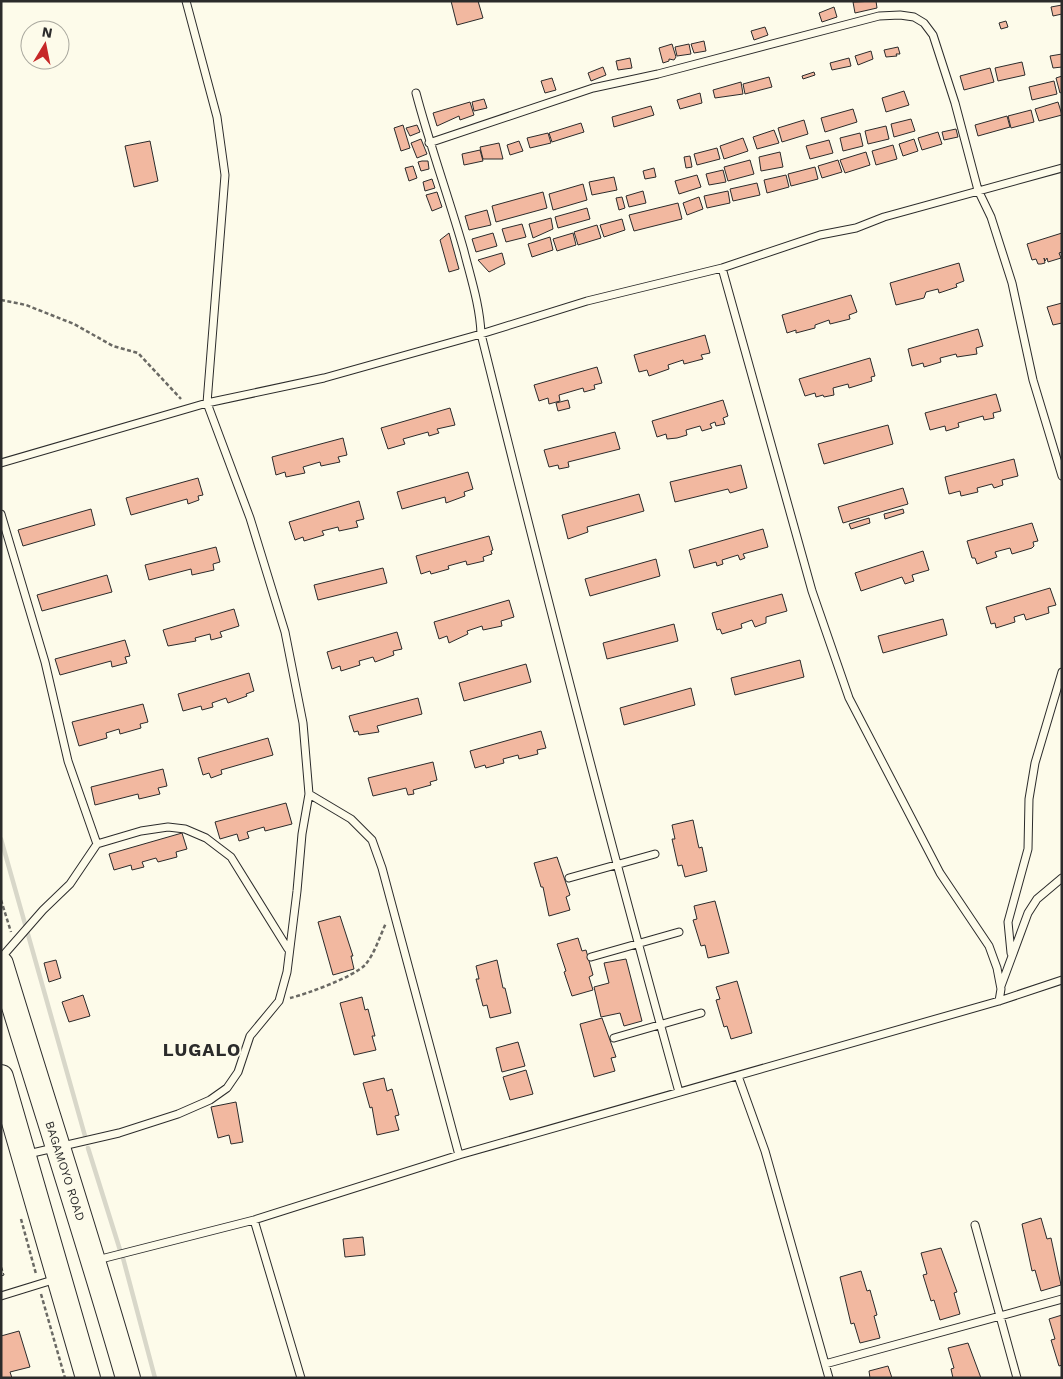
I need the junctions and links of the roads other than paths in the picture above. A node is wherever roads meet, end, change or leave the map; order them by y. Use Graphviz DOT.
graph roads {
  1 [pos="186,1"];
  2 [pos="416,93"];
  3 [pos="429,143"];
  4 [pos="1062,168"];
  5 [pos="978,190"];
  6 [pos="722,268"];
  7 [pos="481,334"];
  8 [pos="207,404"];
  9 [pos="1,463"];
  10 [pos="1062,476"];
  11 [pos="1,514"];
  12 [pos="1062,672"];
  13 [pos="309,794"];
  14 [pos="97,844"];
  15 [pos="655,854"];
  16 [pos="615,864"];
  17 [pos="569,878"];
  18 [pos="1062,878"];
  19 [pos="679,932"];
  20 [pos="637,943"];
  21 [pos="288,949"];
  22 [pos="1011,953"];
  23 [pos="591,957"];
  24 [pos="1,958"];
  25 [pos="1,964"];
  26 [pos="1062,980"];
  27 [pos="1000,989"];
  28 [pos="1000,1001"];
  29 [pos="700,1013"];
  30 [pos="660,1025"];
  31 [pos="614,1038"];
  32 [pos="738,1076"];
  33 [pos="1,1077"];
  34 [pos="679,1092"];
  35 [pos="57,1147"];
  36 [pos="459,1154"];
  37 [pos="24,1155"];
  38 [pos="254,1220"];
  39 [pos="975,1225"];
  40 [pos="94,1261"];
  41 [pos="48,1282"];
  42 [pos="1,1296"];
  43 [pos="1062,1299"];
  44 [pos="1000,1316"];
  45 [pos="825,1364"];
  46 [pos="88,1378"];
  47 [pos="128,1378"];
  48 [pos="301,1378"];
  49 [pos="829,1378"];
  50 [pos="1017,1378"];
  1 -- 8 [label="lane"];
  2 -- 3 [label="lane"];
  3 -- 5 [label="lane"];
  3 -- 7 [label="lane"];
  4 -- 5 [label="lane"];
  5 -- 6 [label="lane"];
  5 -- 10 [label="lane"];
  6 -- 7 [label="lane"];
  6 -- 27 [label="lane"];
  7 -- 8 [label="lane"];
  7 -- 16 [label="lane"];
  8 -- 9 [label="lane"];
  8 -- 13 [label="lane"];
  11 -- 14 [label="lane"];
  12 -- 22 [label="lane"];
  13 -- 21 [label="lane"];
  13 -- 36 [label="lane"];
  14 -- 21 [label="lane"];
  14 -- 24 [label="lane"];
  15 -- 16 [label="lane"];
  16 -- 17 [label="lane"];
  16 -- 20 [label="lane"];
  18 -- 22 [label="lane"];
  19 -- 20 [label="lane"];
  20 -- 23 [label="lane"];
  20 -- 30 [label="lane"];
  21 -- 35 [label="lane"];
  22 -- 27 [label="lane"];
  25 -- 35 [label="highway, BAGAMOYO ROAD"];
  26 -- 28 [label="lane"];
  27 -- 28 [label="lane"];
  28 -- 32 [label="lane"];
  29 -- 30 [label="lane"];
  30 -- 31 [label="lane"];
  30 -- 34 [label="lane"];
  32 -- 34 [label="lane"];
  32 -- 45 [label="lane"];
  33 -- 37 [label="highway"];
  34 -- 36 [label="lane"];
  35 -- 37 [label="lane"];
  35 -- 40 [label="highway, BAGAMOYO ROAD"];
  36 -- 38 [label="lane"];
  37 -- 41 [label="highway"];
  38 -- 40 [label="lane"];
  38 -- 48 [label="lane"];
  39 -- 44 [label="lane"];
  40 -- 47 [label="highway, BAGAMOYO ROAD"];
  41 -- 42 [label="lane"];
  41 -- 46 [label="highway"];
  43 -- 44 [label="lane"];
  44 -- 45 [label="lane"];
  44 -- 50 [label="lane"];
  45 -- 49 [label="lane"];
}
